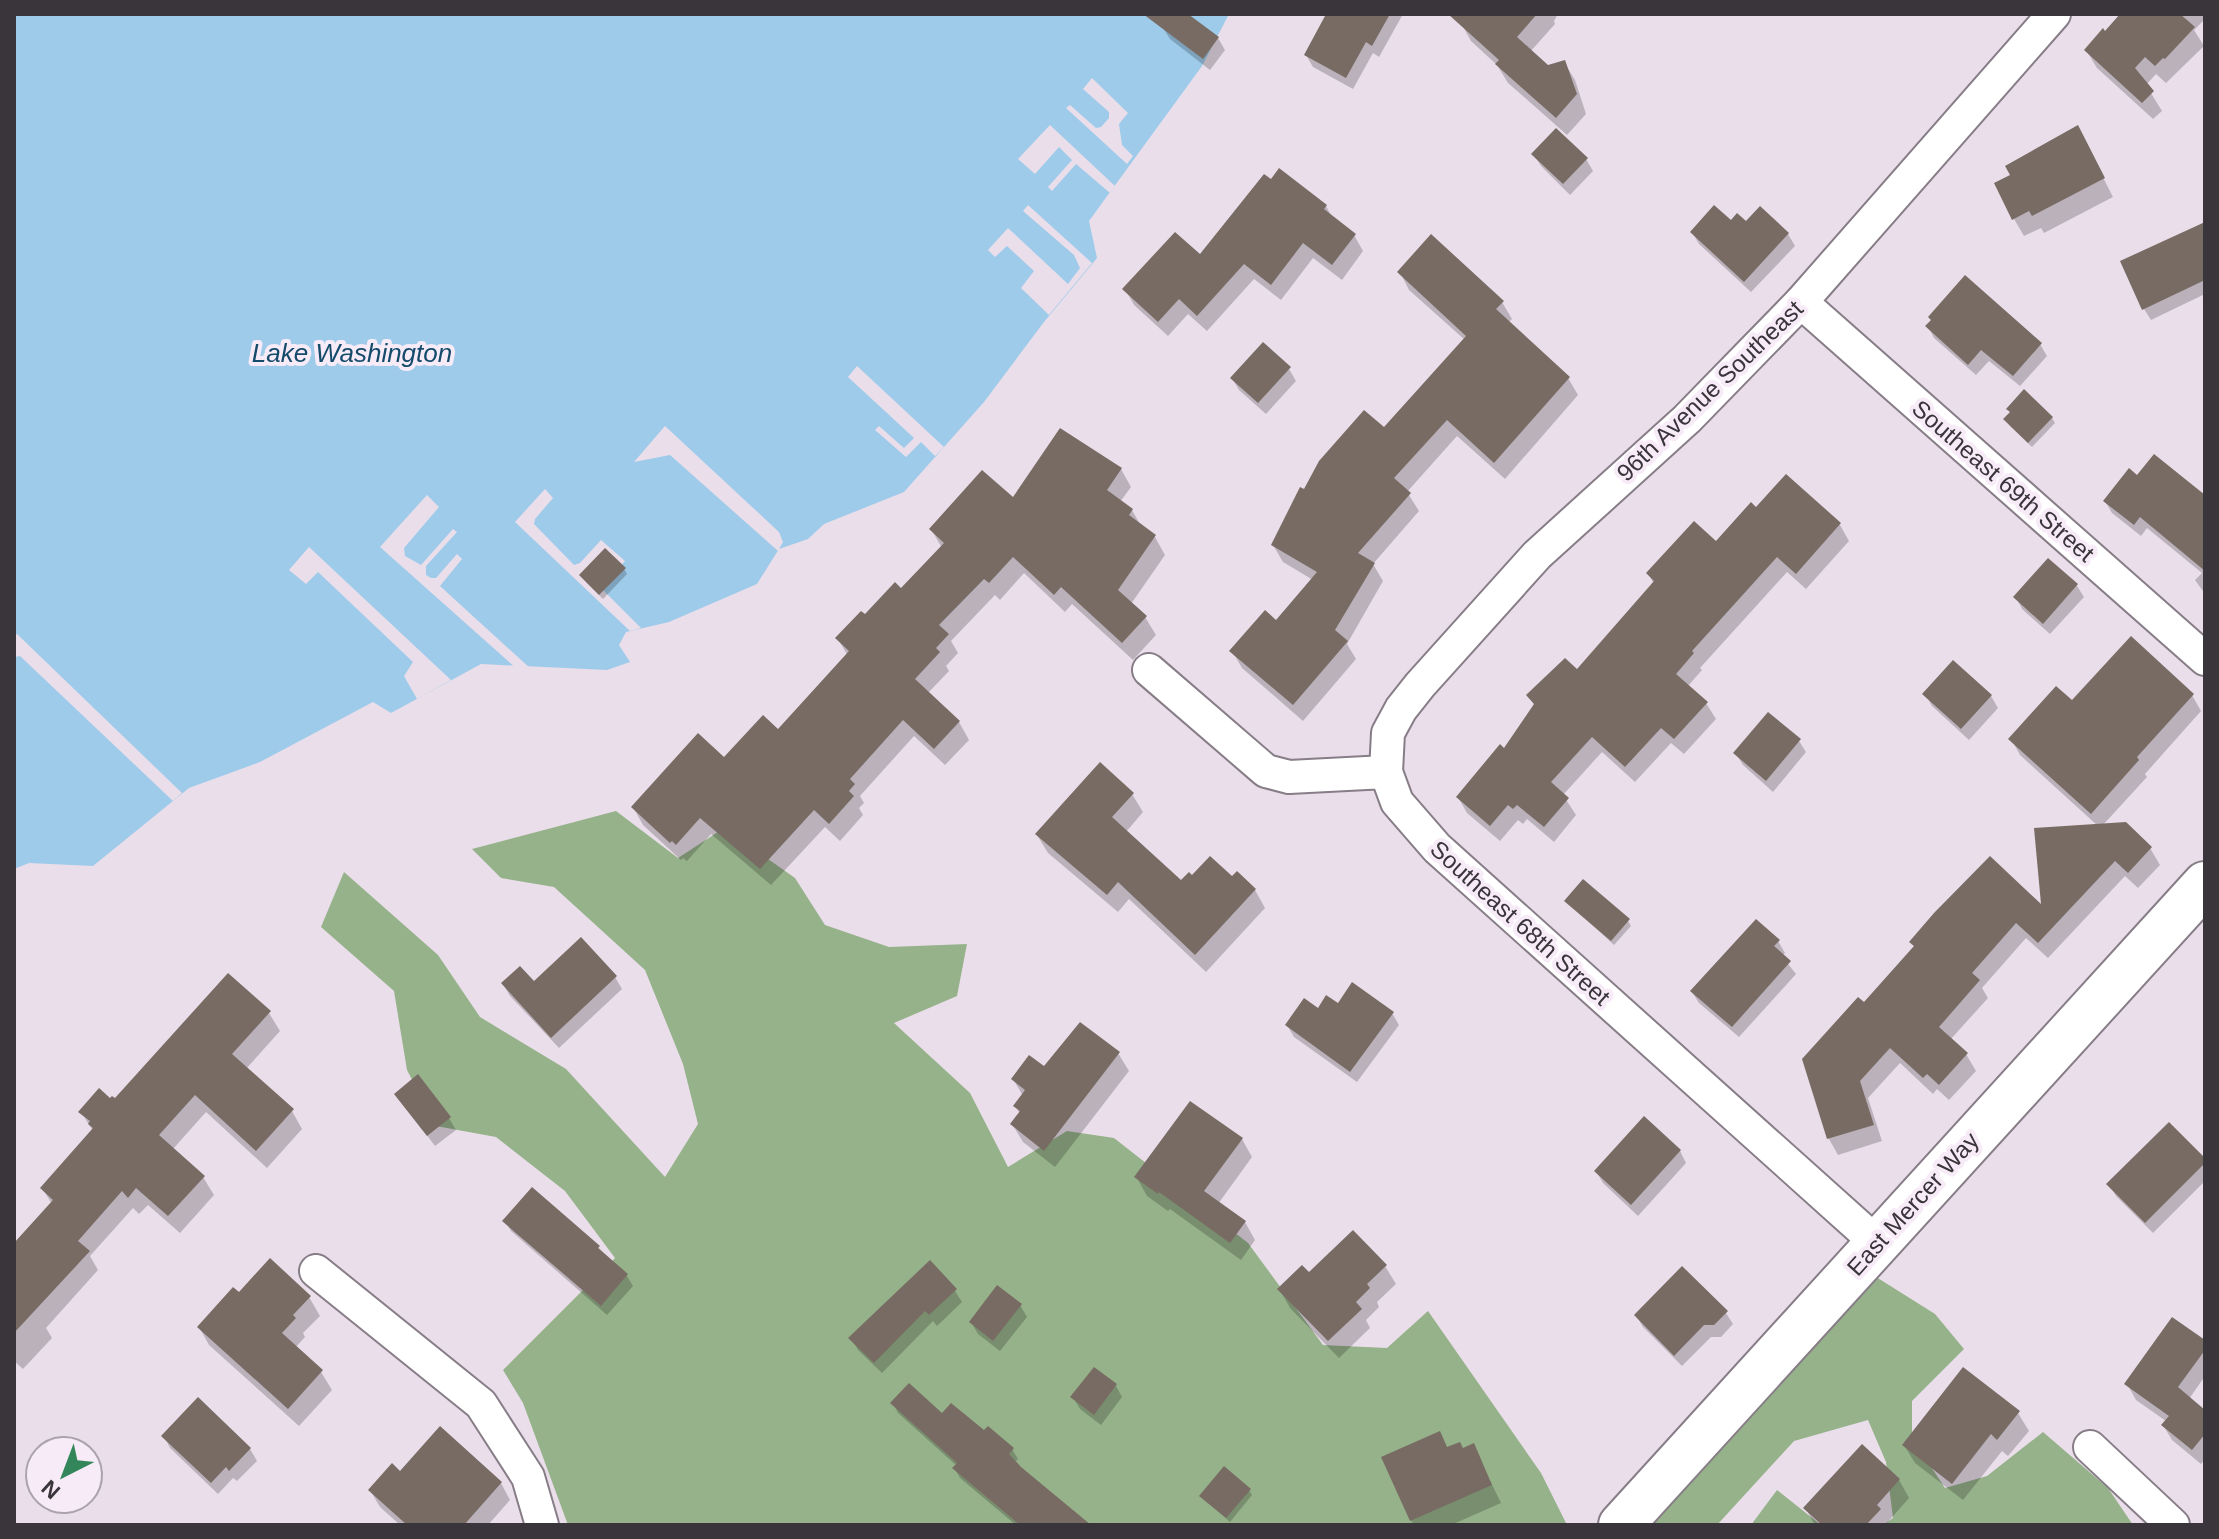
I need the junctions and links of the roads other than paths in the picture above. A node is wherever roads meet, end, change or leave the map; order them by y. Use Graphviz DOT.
graph roads {
  1 [pos="2054,14"];
  2 [pos="1801,302"];
  3 [pos="2205,659"];
  4 [pos="1149,670"];
  5 [pos="1386,772"];
  6 [pos="2205,884"];
  7 [pos="1877,1243"];
  8 [pos="316,1271"];
  9 [pos="2090,1447"];
  10 [pos="542,1525"];
  11 [pos="1621,1525"];
  12 [pos="2173,1525"];
  1 -- 2 [label="street, 96th Avenue Southeast"];
  2 -- 3 [label="street, Southeast 69th Street"];
  2 -- 5 [label="street, 96th Avenue Southeast"];
  4 -- 5 [label="street"];
  5 -- 7 [label="street, Southeast 68th Street"];
  6 -- 7 [label="street, East Mercer Way"];
  7 -- 11 [label="street, East Mercer Way"];
  8 -- 10 [label="street"];
  9 -- 12 [label="street"];
}
